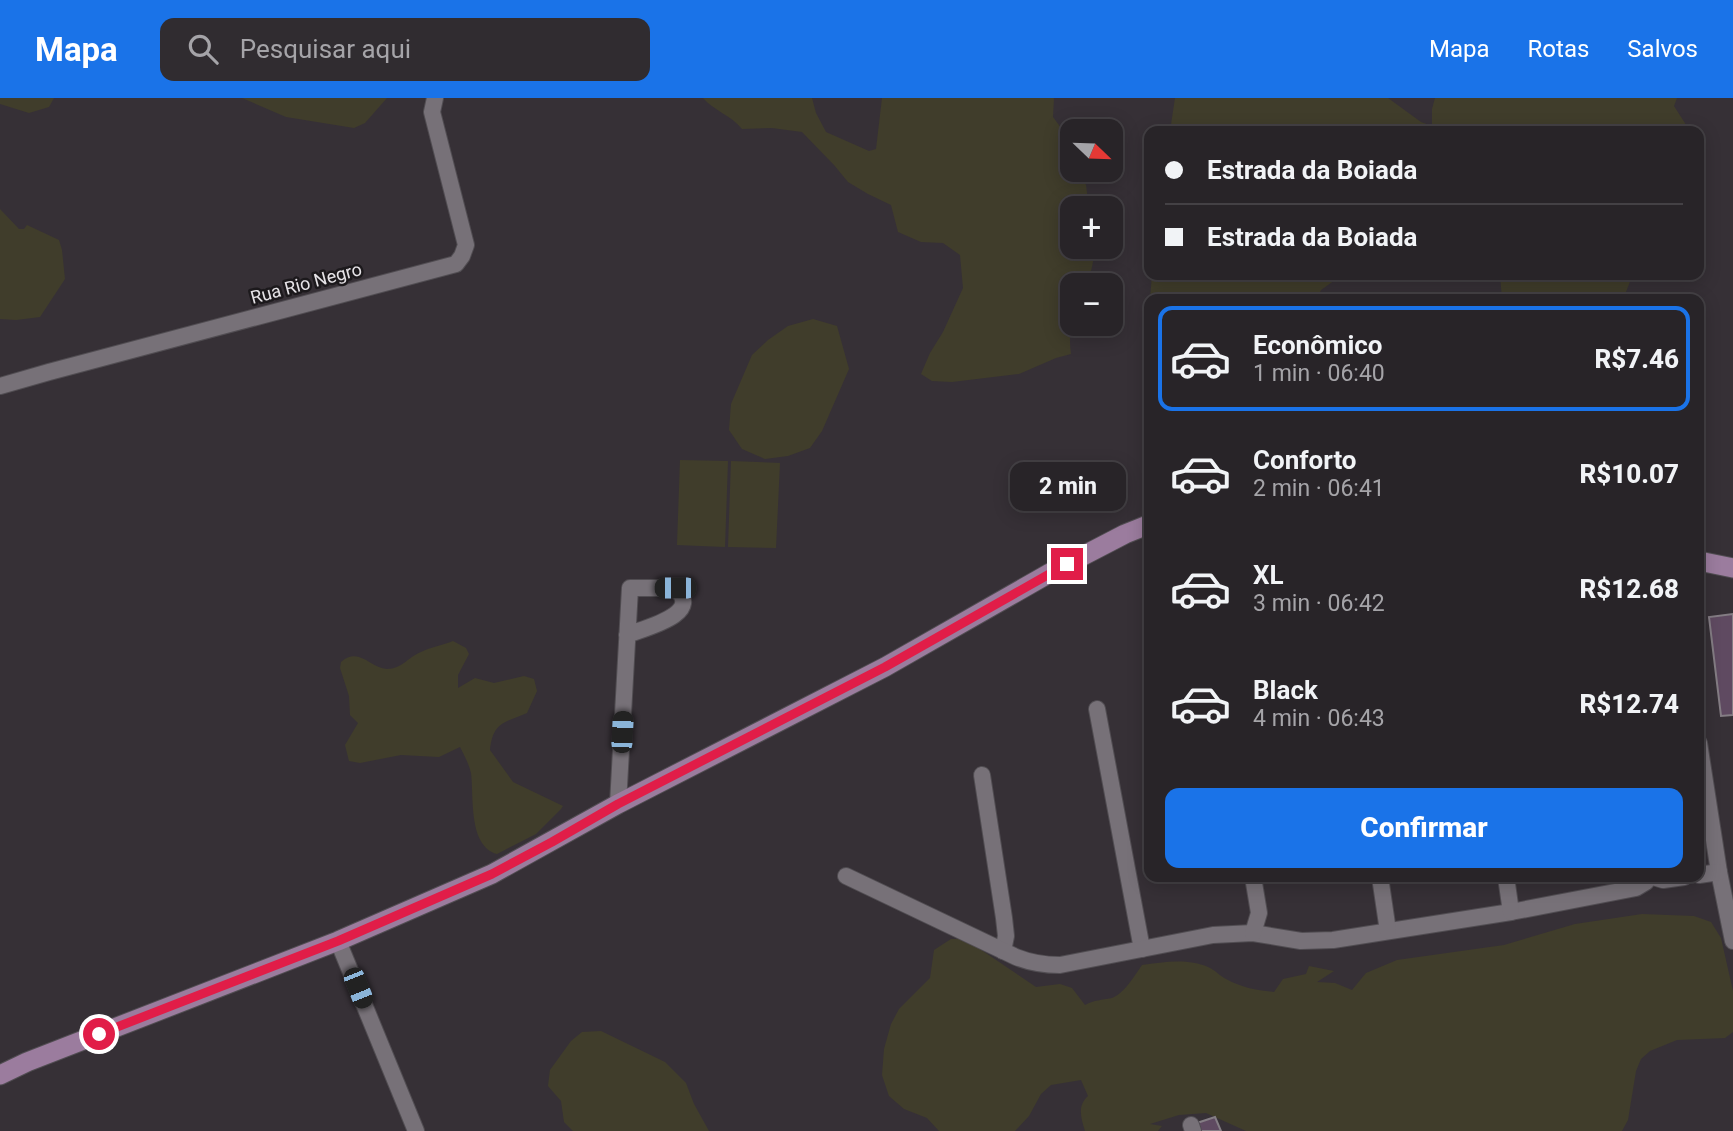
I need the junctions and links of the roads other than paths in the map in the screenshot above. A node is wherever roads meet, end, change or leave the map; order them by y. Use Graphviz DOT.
graph roads {
  1 [pos="435,98"];
  2 [pos="0,386"];
  3 [pos="1144,526"];
  4 [pos="1704,562"];
  5 [pos="1733,568"];
  6 [pos="628,635"];
  7 [pos="1097,709"];
  8 [pos="982,775"];
  9 [pos="618,804"];
  10 [pos="1704,811"];
  11 [pos="1707,852"];
  12 [pos="1719,872"];
  13 [pos="1704,874"];
  14 [pos="846,876"];
  15 [pos="1255,882"];
  16 [pos="1381,882"];
  17 [pos="1507,882"];
  18 [pos="1646,882"];
  19 [pos="1511,912"];
  20 [pos="1388,931"];
  21 [pos="1253,933"];
  22 [pos="338,941"];
  23 [pos="1733,941"];
  24 [pos="1142,949"];
  25 [pos="1003,951"];
  26 [pos="0,1075"];
  27 [pos="416,1131"];
  1 -- 2 [label="street, Rua Rio Negro"];
  3 -- 9 [label="main road"];
  4 -- 5 [label="main road"];
  6 -- 9 [label="street"];
  7 -- 24 [label="street"];
  8 -- 25 [label="street"];
  9 -- 22 [label="main road"];
  10 -- 11 [label="street"];
  11 -- 12 [label="street"];
  12 -- 13 [label="street"];
  12 -- 23 [label="street"];
  14 -- 25 [label="street"];
  15 -- 21 [label="street"];
  16 -- 20 [label="street"];
  17 -- 19 [label="street"];
  18 -- 19 [label="street"];
  19 -- 20 [label="street"];
  20 -- 21 [label="street"];
  21 -- 24 [label="street"];
  22 -- 26 [label="main road"];
  22 -- 27 [label="street"];
  24 -- 25 [label="street"];
}
